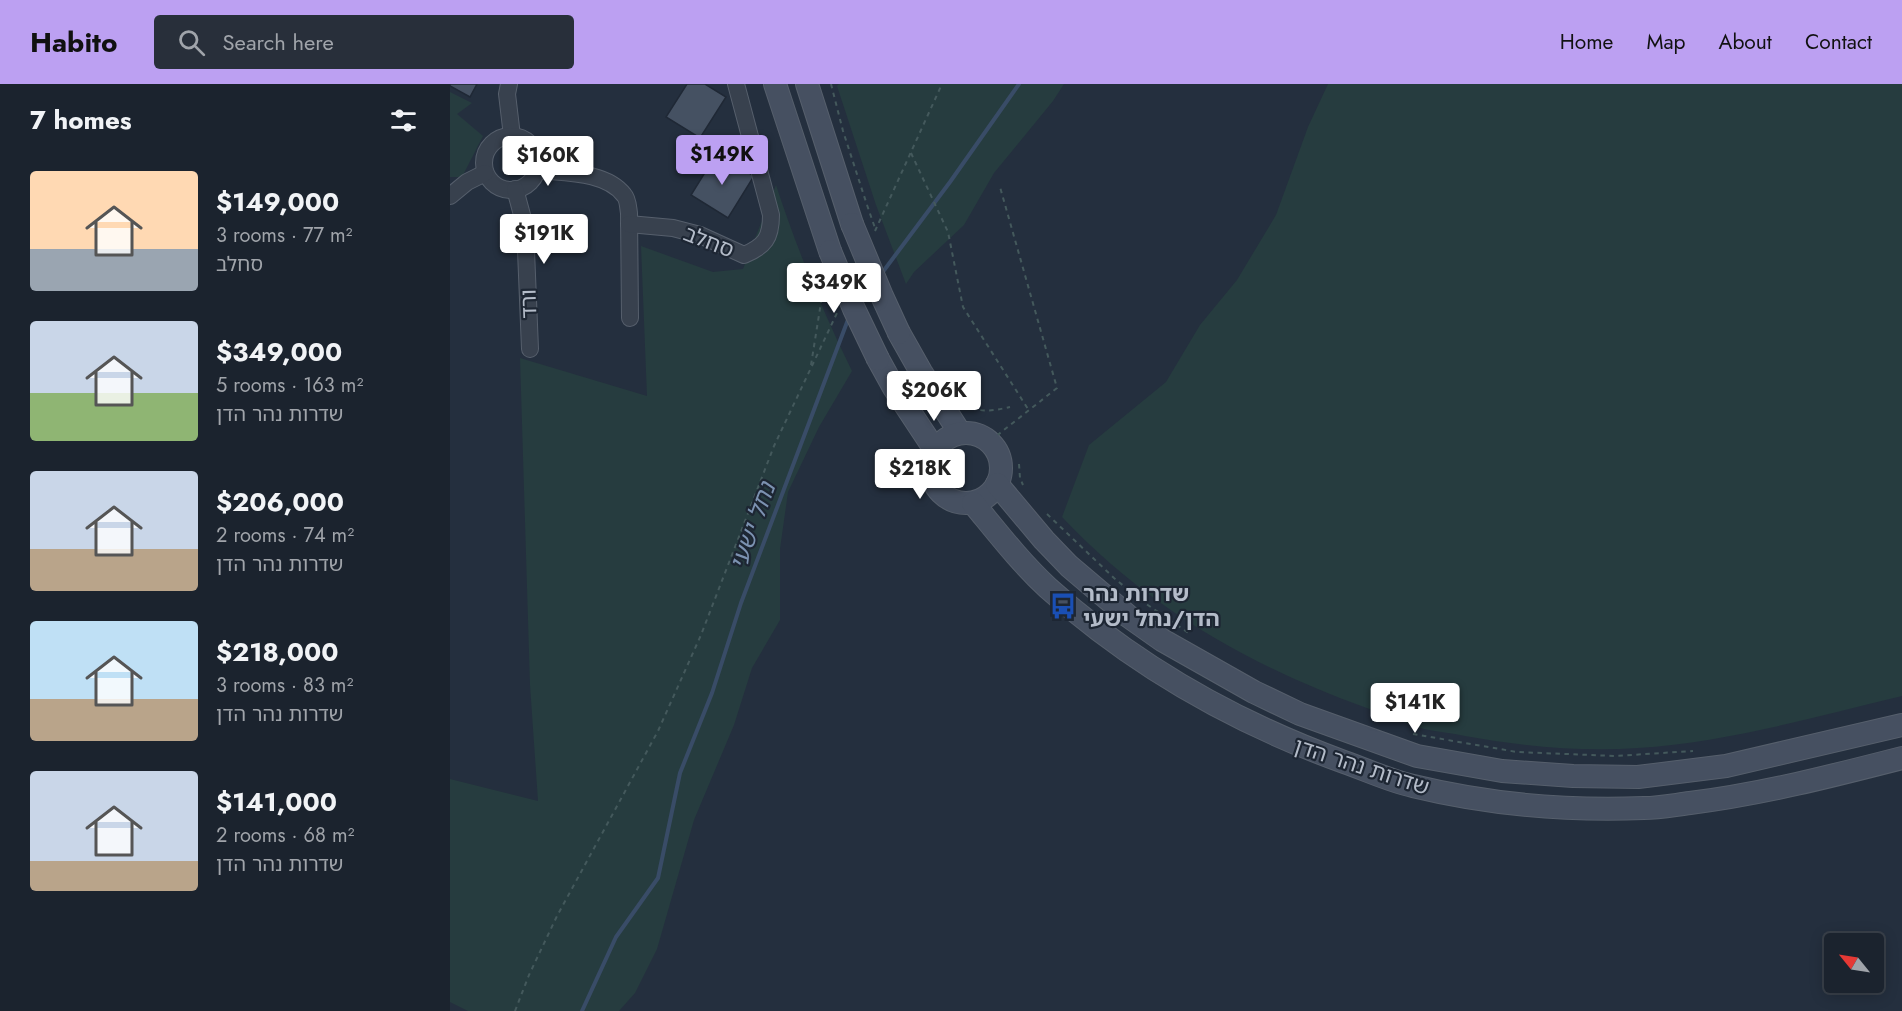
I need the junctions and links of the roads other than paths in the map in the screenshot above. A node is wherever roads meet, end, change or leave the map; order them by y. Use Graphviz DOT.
graph roads {
  1 [pos="508,84"];
  2 [pos="736,84"];
  3 [pos="775,84"];
  4 [pos="807,84"];
  5 [pos="512,136"];
  6 [pos="537,170"];
  7 [pos="485,173"];
  8 [pos="515,189"];
  9 [pos="450,196"];
  10 [pos="629,224"];
  11 [pos="630,318"];
  12 [pos="530,349"];
  13 [pos="960,433"];
  14 [pos="935,450"];
  15 [pos="997,484"];
  16 [pos="973,503"];
  17 [pos="1902,725"];
  18 [pos="1902,758"];
  1 -- 5 [label="street"];
  2 -- 10 [label="street, סחלב"];
  3 -- 14 [label="main road, bridge"];
  4 -- 13 [label="main road, bridge"];
  5 -- 6 [label="street"];
  5 -- 7 [label="street"];
  6 -- 8 [label="street"];
  6 -- 10 [label="street"];
  7 -- 8 [label="street"];
  7 -- 9 [label="street"];
  8 -- 12 [label="street, ורד"];
  10 -- 11 [label="street"];
  13 -- 14 [label="main road"];
  13 -- 15 [label="main road"];
  14 -- 16 [label="main road"];
  15 -- 16 [label="main road"];
  15 -- 17 [label="main road, שדרות נהר הדן"];
  16 -- 18 [label="main road, שדרות נהר הדן"];
}
